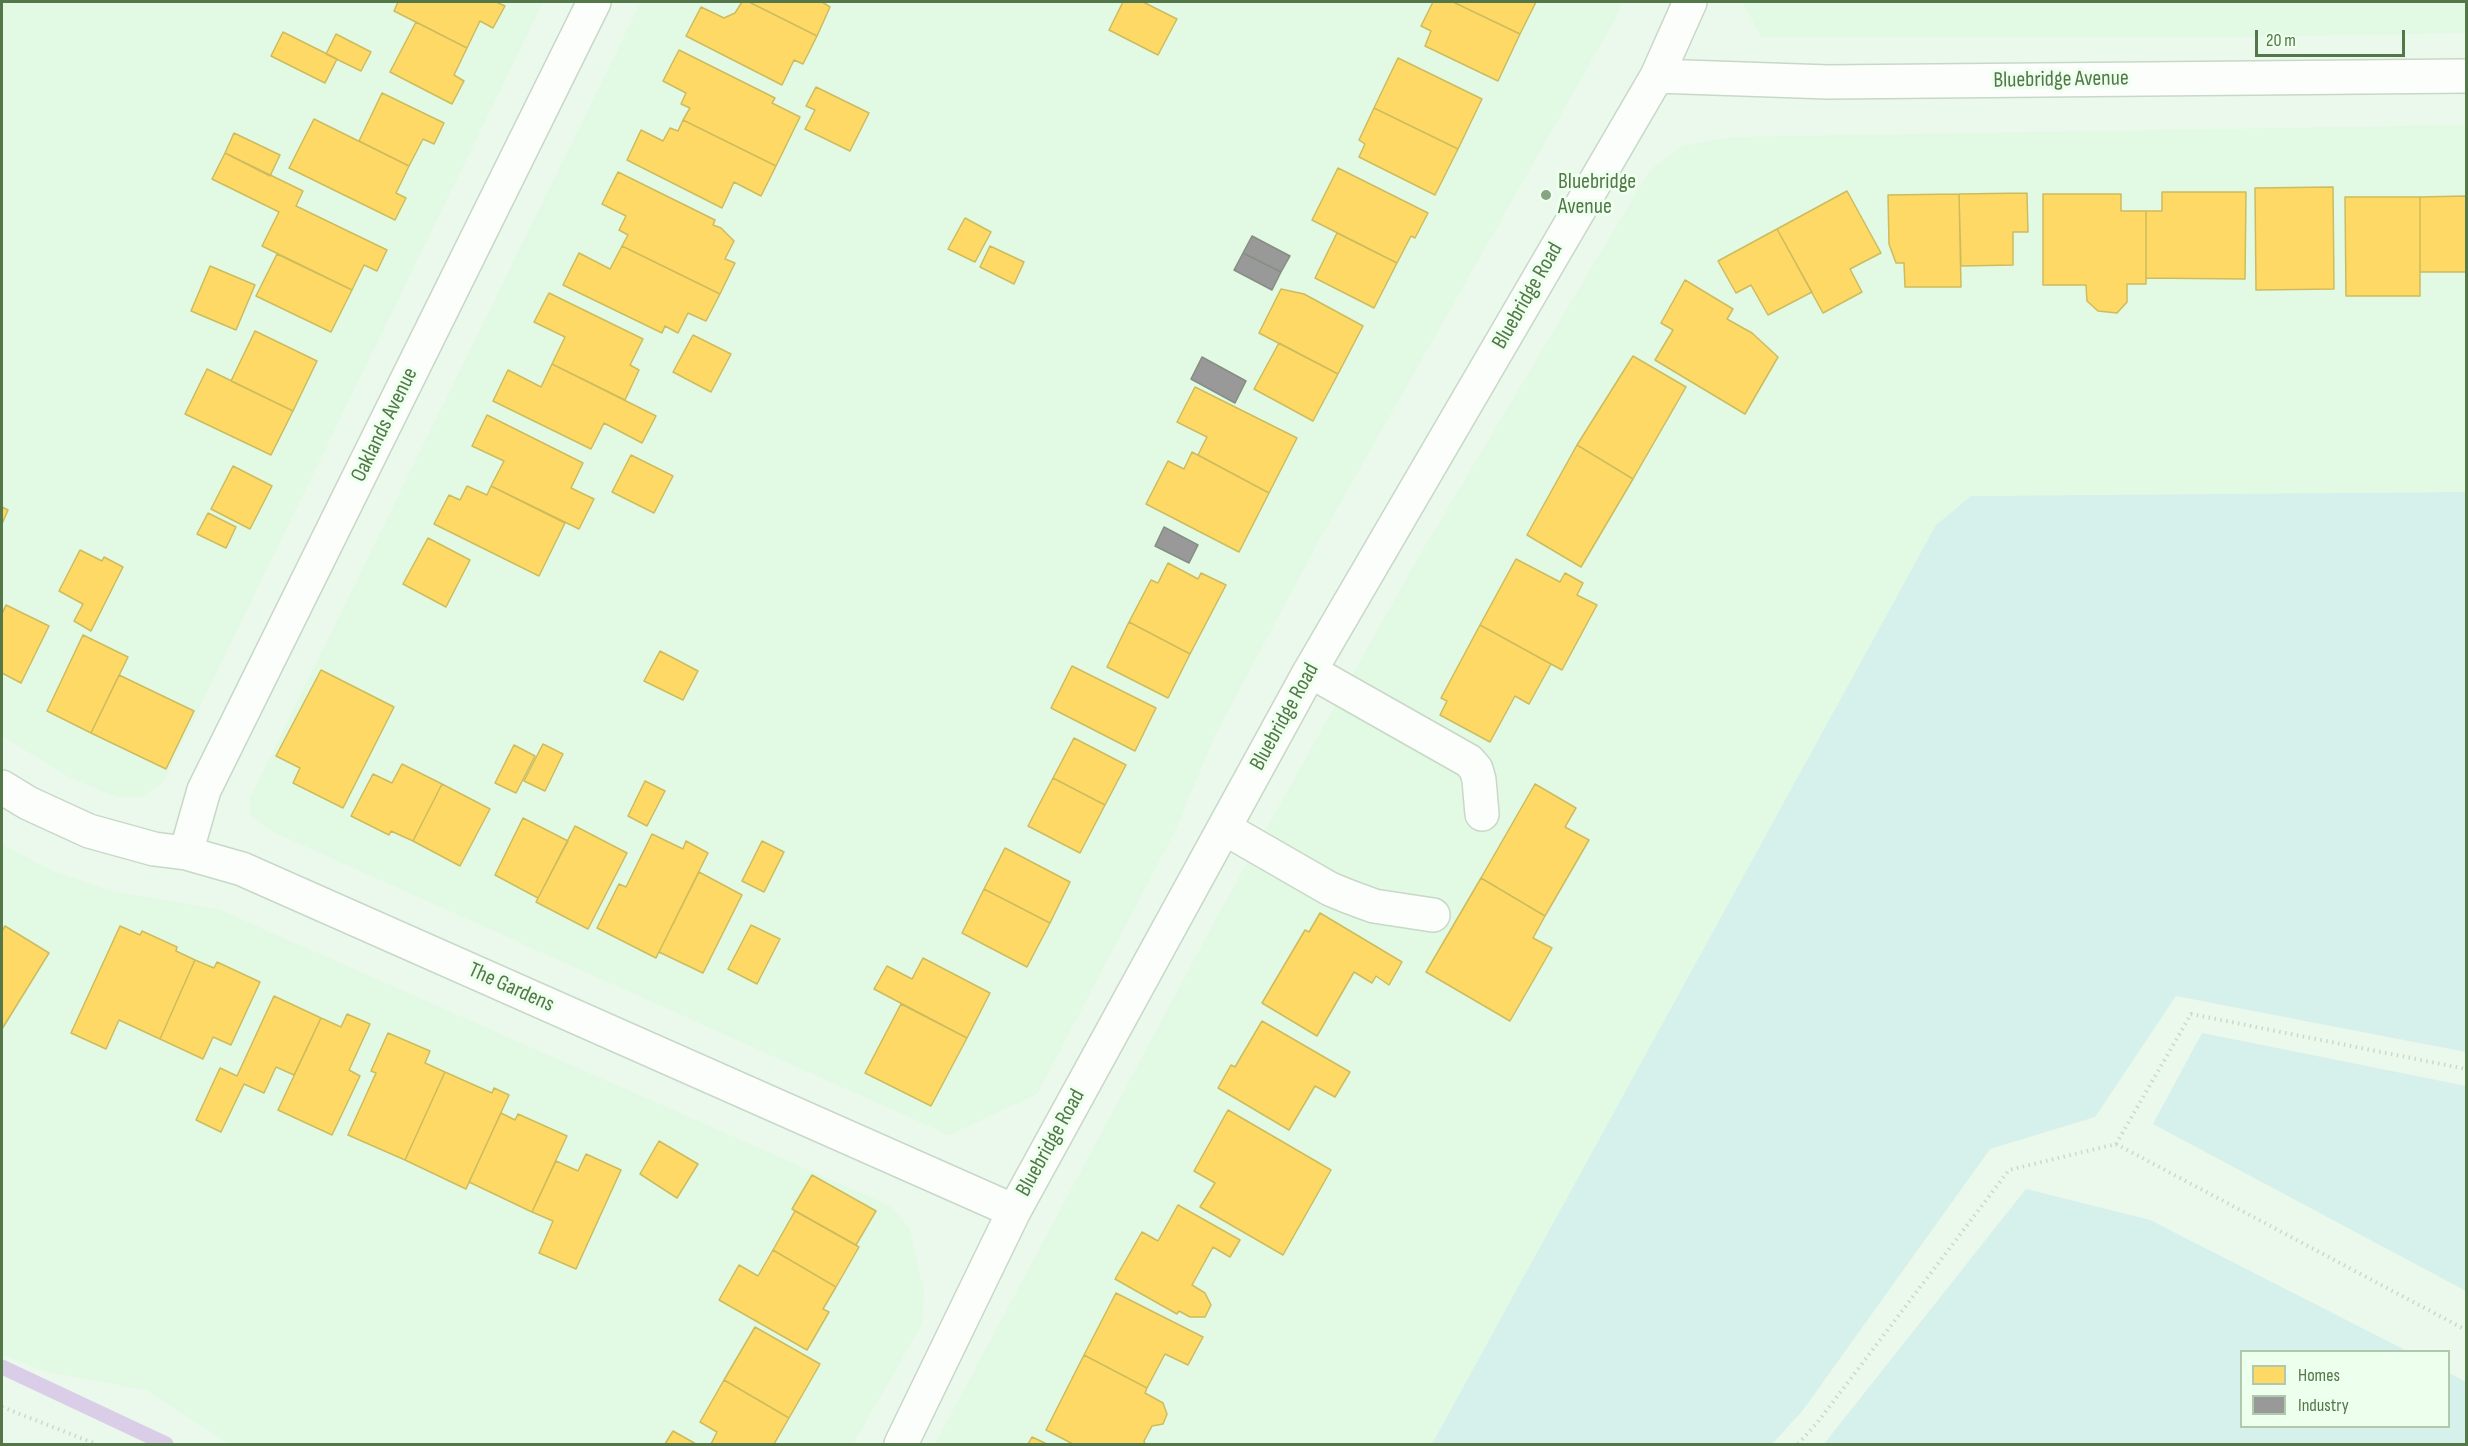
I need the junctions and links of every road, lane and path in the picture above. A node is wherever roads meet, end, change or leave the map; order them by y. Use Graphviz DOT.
graph roads {
  1 [pos="594,2"];
  2 [pos="1690,2"];
  3 [pos="1657,76"];
  4 [pos="2466,76"];
  5 [pos="1310,671"];
  6 [pos="2,788"];
  7 [pos="1482,814"];
  8 [pos="1224,828"];
  9 [pos="186,853"];
  10 [pos="1433,915"];
  11 [pos="2466,1069"];
  12 [pos="2116,1144"];
  13 [pos="1014,1211"];
  14 [pos="2466,1330"];
  15 [pos="2,1407"];
  16 [pos="96,1444"];
  17 [pos="901,1444"];
  18 [pos="1798,1444"];
  1 -- 9 [label="street, Oaklands Avenue"];
  2 -- 3 [label="street, Bluebridge Road"];
  3 -- 4 [label="street, Bluebridge Avenue"];
  3 -- 5 [label="street, Bluebridge Road"];
  5 -- 7 [label="street"];
  5 -- 8 [label="street, Bluebridge Road"];
  6 -- 9 [label="street, The Gardens"];
  8 -- 10 [label="street"];
  8 -- 13 [label="street, Bluebridge Road"];
  9 -- 13 [label="street, The Gardens"];
  11 -- 12 [label="path"];
  12 -- 14 [label="path"];
  12 -- 18 [label="path"];
  13 -- 17 [label="street, Bluebridge Road"];
  15 -- 16 [label="path"];
}
